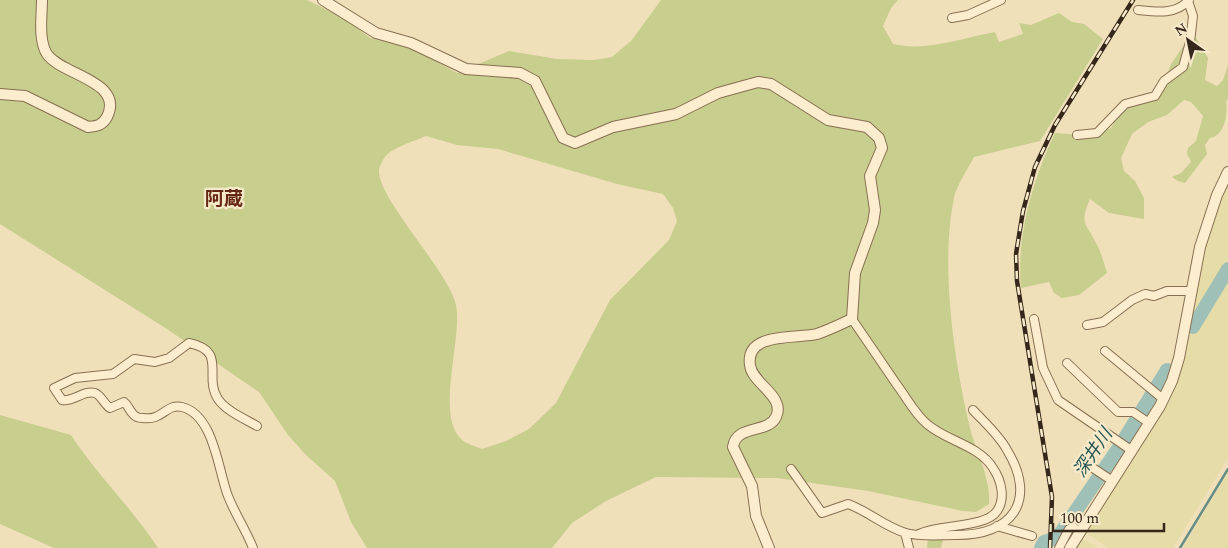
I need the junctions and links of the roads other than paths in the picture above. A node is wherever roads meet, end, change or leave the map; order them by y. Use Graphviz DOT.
graph roads {
  1 [pos="42,0"];
  2 [pos="323,0"];
  3 [pos="1001,0"];
  4 [pos="1189,1"];
  5 [pos="1138,10"];
  6 [pos="952,18"];
  7 [pos="0,94"];
  8 [pos="1077,135"];
  9 [pos="1228,172"];
  10 [pos="1192,291"];
  11 [pos="852,318"];
  12 [pos="1034,319"];
  13 [pos="1087,325"];
  14 [pos="1105,351"];
  15 [pos="1067,363"];
  16 [pos="1163,399"];
  17 [pos="973,410"];
  18 [pos="1149,423"];
  19 [pos="257,426"];
  20 [pos="1131,450"];
  21 [pos="1087,464"];
  22 [pos="791,469"];
  23 [pos="1111,480"];
  24 [pos="997,526"];
  25 [pos="1079,531"];
  26 [pos="905,533"];
  27 [pos="917,534"];
  28 [pos="1032,536"];
  29 [pos="253,548"];
  30 [pos="769,548"];
  31 [pos="909,548"];
  32 [pos="1059,548"];
  33 [pos="1070,548"];
  1 -- 7 [label="street"];
  2 -- 11 [label="street"];
  3 -- 6 [label="street"];
  4 -- 5 [label="street"];
  4 -- 8 [label="street"];
  9 -- 10 [label="street"];
  10 -- 13 [label="street"];
  10 -- 16 [label="street"];
  11 -- 27 [label="street"];
  11 -- 30 [label="street"];
  12 -- 20 [label="street"];
  14 -- 16 [label="street"];
  15 -- 18 [label="street"];
  16 -- 18 [label="street"];
  17 -- 24 [label="street"];
  18 -- 20 [label="street"];
  19 -- 29 [label="street"];
  20 -- 23 [label="street"];
  21 -- 23 [label="street"];
  22 -- 26 [label="street"];
  23 -- 25 [label="street"];
  24 -- 27 [label="street"];
  24 -- 28 [label="street"];
  25 -- 32 [label="street"];
  25 -- 33 [label="street"];
  26 -- 27 [label="street"];
  26 -- 31 [label="street"];
}
